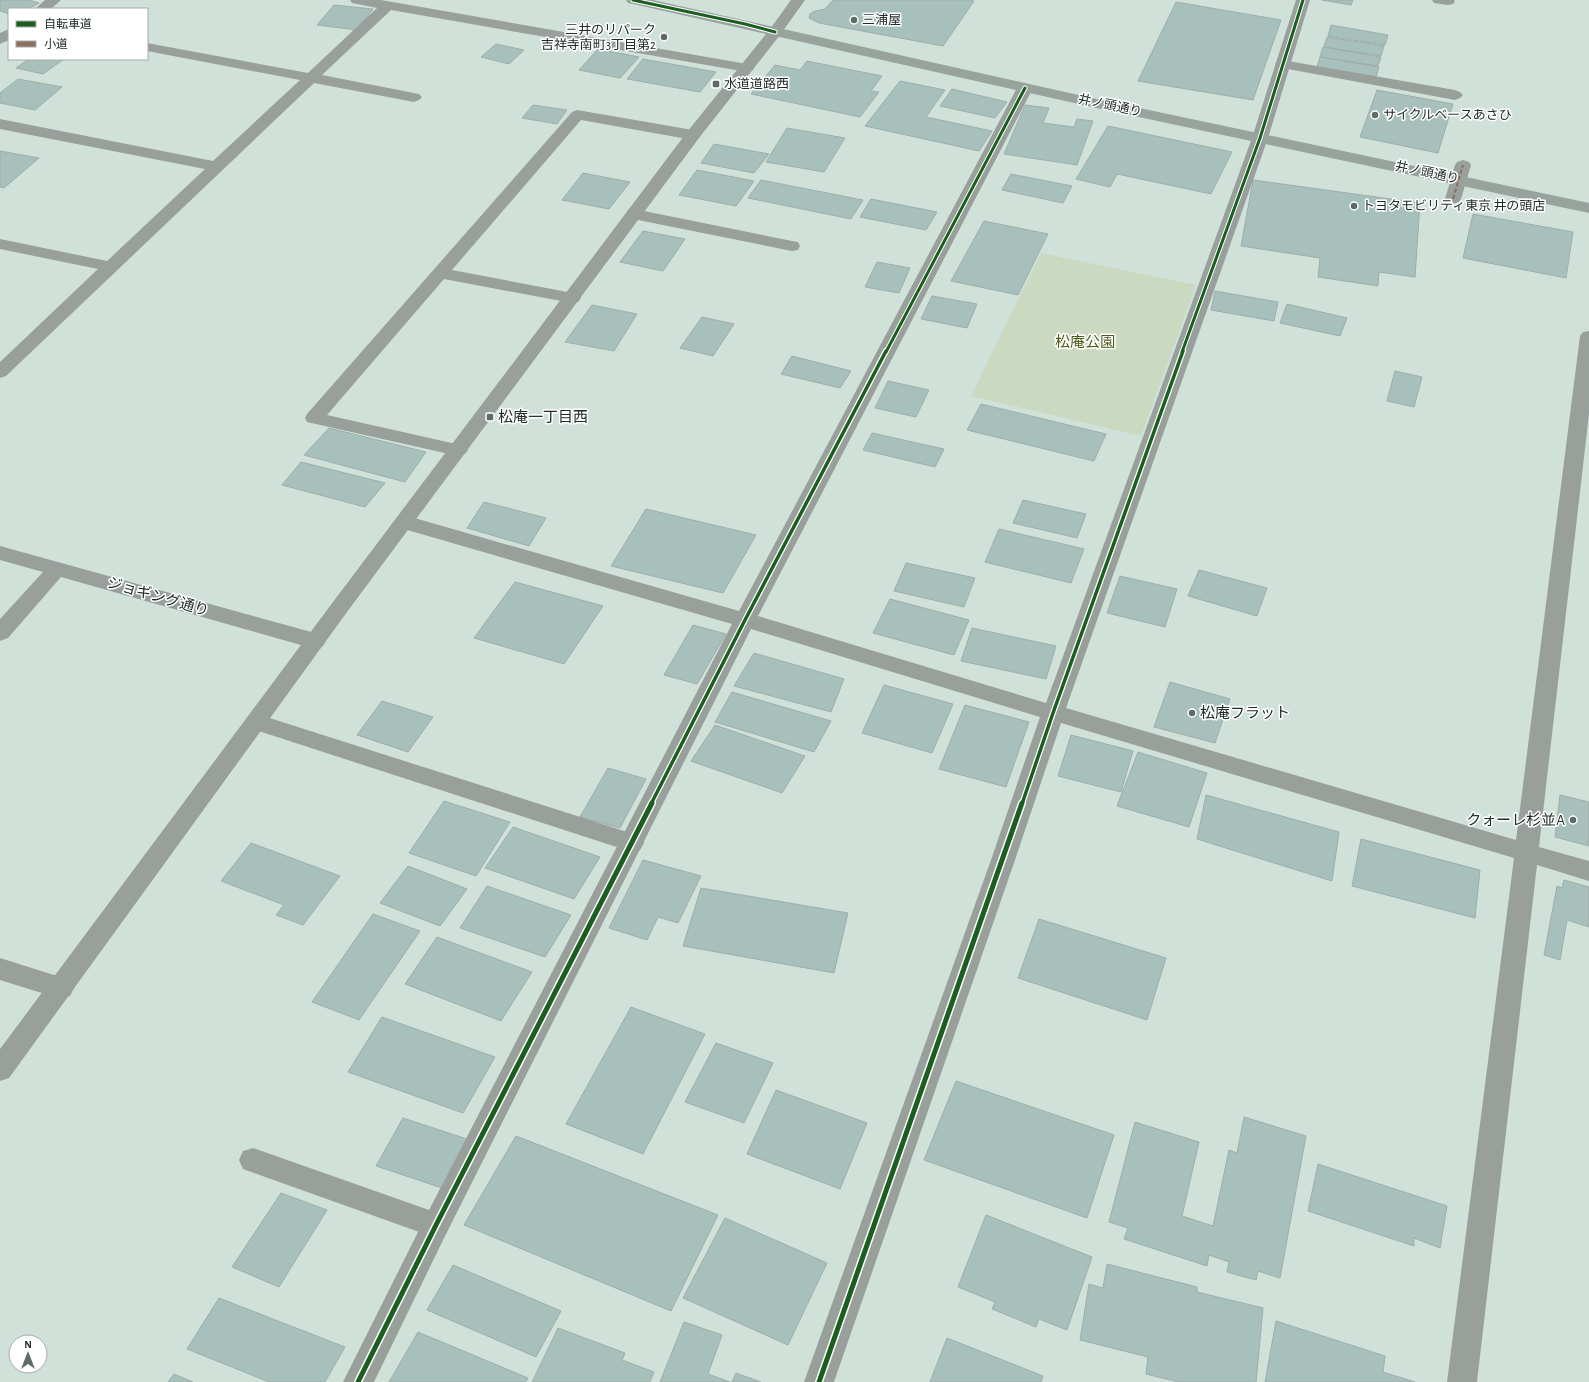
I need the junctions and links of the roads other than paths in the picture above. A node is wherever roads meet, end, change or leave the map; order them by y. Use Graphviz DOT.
graph roads {
  1 [pos="54,0"];
  2 [pos="357,0"];
  3 [pos="633,0"];
  4 [pos="798,0"];
  5 [pos="1303,0"];
  6 [pos="387,6"];
  7 [pos="43,8"];
  8 [pos="775,32"];
  9 [pos="8,34"];
  10 [pos="0,40"];
  11 [pos="148,47"];
  12 [pos="1282,64"];
  13 [pos="747,68"];
  14 [pos="312,78"];
  15 [pos="1025,88"];
  16 [pos="1455,95"];
  17 [pos="414,97"];
  18 [pos="0,124"];
  19 [pos="693,135"];
  20 [pos="1260,138"];
  21 [pos="1463,165"];
  22 [pos="218,166"];
  23 [pos="1453,199"];
  24 [pos="1589,208"];
  25 [pos="634,214"];
  26 [pos="0,244"];
  27 [pos="792,246"];
  28 [pos="112,267"];
  29 [pos="440,273"];
  30 [pos="572,298"];
  31 [pos="1589,336"];
  32 [pos="0,372"];
  33 [pos="458,450"];
  34 [pos="404,522"];
  35 [pos="0,553"];
  36 [pos="57,569"];
  37 [pos="745,620"];
  38 [pos="0,633"];
  39 [pos="315,641"];
  40 [pos="1053,713"];
  41 [pos="257,722"];
  42 [pos="632,843"];
  43 [pos="1526,852"];
  44 [pos="1589,870"];
  45 [pos="0,969"];
  46 [pos="61,988"];
  47 [pos="0,1070"];
  48 [pos="253,1160"];
  49 [pos="436,1225"];
  50 [pos="358,1382"];
  51 [pos="819,1382"];
  52 [pos="1462,1382"];
  1 -- 7 [label="street"];
  2 -- 6 [label="street"];
  3 -- 8 [label="main road, 井ノ頭通り"];
  4 -- 8 [label="street"];
  5 -- 12 [label="street"];
  6 -- 13 [label="street"];
  6 -- 14 [label="street"];
  8 -- 13 [label="street"];
  8 -- 15 [label="main road, 井ノ頭通り"];
  9 -- 10 [label="street"];
  11 -- 14 [label="street"];
  12 -- 16 [label="street"];
  12 -- 20 [label="street"];
  13 -- 19 [label="street"];
  14 -- 17 [label="street"];
  14 -- 22 [label="street"];
  15 -- 20 [label="main road, 井ノ頭通り"];
  15 -- 37 [label="street"];
  18 -- 22 [label="street"];
  19 -- 25 [label="street"];
  19 -- 29 [label="street"];
  20 -- 24 [label="main road, 井ノ頭通り"];
  20 -- 40 [label="street"];
  21 -- 23 [label="street"];
  22 -- 28 [label="street"];
  25 -- 27 [label="street"];
  25 -- 30 [label="street"];
  26 -- 28 [label="street"];
  28 -- 32 [label="street"];
  29 -- 30 [label="street"];
  29 -- 33 [label="street"];
  30 -- 33 [label="street"];
  31 -- 43 [label="street"];
  33 -- 34 [label="street"];
  34 -- 37 [label="street"];
  34 -- 39 [label="street"];
  35 -- 36 [label="street, ジョギング通り"];
  36 -- 38 [label="street"];
  36 -- 39 [label="street, ジョギング通り"];
  37 -- 40 [label="street"];
  37 -- 42 [label="street"];
  39 -- 41 [label="street"];
  40 -- 43 [label="street"];
  40 -- 51 [label="street"];
  41 -- 42 [label="street"];
  41 -- 46 [label="street"];
  42 -- 49 [label="street"];
  43 -- 44 [label="street"];
  43 -- 52 [label="street"];
  45 -- 46 [label="street"];
  46 -- 47 [label="street"];
  48 -- 49 [label="street"];
  49 -- 50 [label="street"];
}
